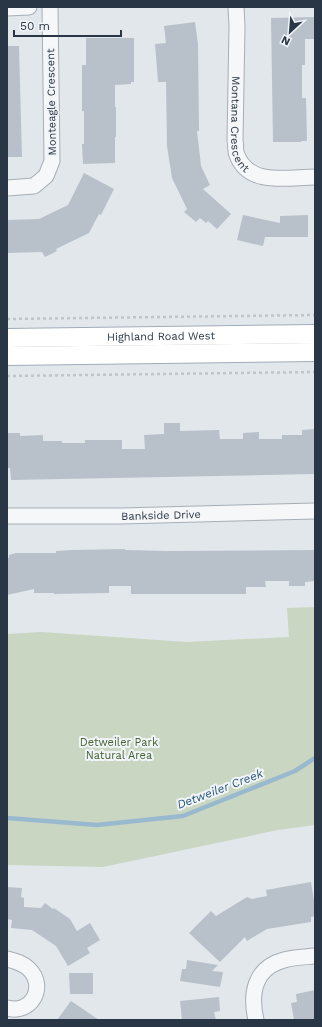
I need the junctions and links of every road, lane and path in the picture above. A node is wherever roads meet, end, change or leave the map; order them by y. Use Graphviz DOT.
graph roads {
  1 [pos="29,7"];
  2 [pos="50,7"];
  3 [pos="236,7"];
  4 [pos="7,8"];
  5 [pos="315,177"];
  6 [pos="7,188"];
  7 [pos="315,316"];
  8 [pos="7,320"];
  9 [pos="315,334"];
  10 [pos="7,338"];
  11 [pos="315,352"];
  12 [pos="7,356"];
  13 [pos="315,372"];
  14 [pos="7,376"];
  15 [pos="315,511"];
  16 [pos="7,516"];
  17 [pos="315,956"];
  18 [pos="7,959"];
  19 [pos="7,1008"];
  20 [pos="256,1020"];
  1 -- 4 [label="street"];
  2 -- 6 [label="street, Monteagle Crescent"];
  3 -- 5 [label="street, Montana Crescent"];
  7 -- 8 [label="path"];
  9 -- 10 [label="main road, Highland Road West"];
  11 -- 12 [label="main road, Highland Road West"];
  13 -- 14 [label="path"];
  15 -- 16 [label="street, Bankside Drive"];
  17 -- 20 [label="street"];
  18 -- 19 [label="street"];
}
